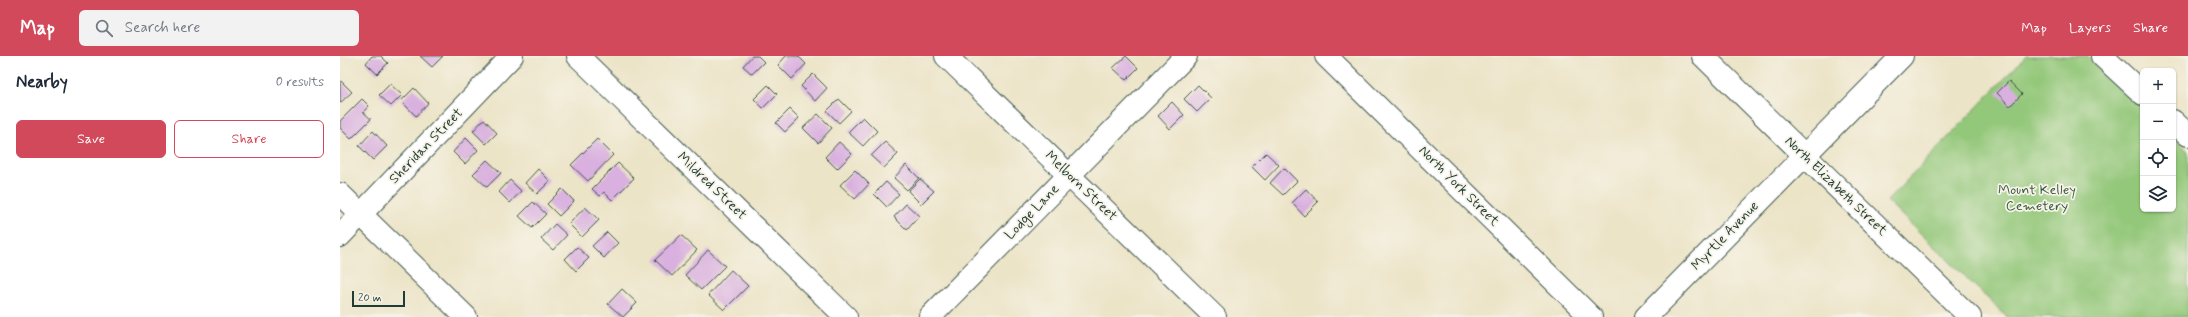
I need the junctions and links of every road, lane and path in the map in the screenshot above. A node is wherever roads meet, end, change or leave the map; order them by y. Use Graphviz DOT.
graph roads {
  1 [pos="512,56"];
  2 [pos="578,56"];
  3 [pos="946,56"];
  4 [pos="1186,56"];
  5 [pos="1326,56"];
  6 [pos="1703,56"];
  7 [pos="1902,56"];
  8 [pos="2102,56"];
  9 [pos="2140,91"];
  10 [pos="2176,124"];
  11 [pos="2188,134"];
  12 [pos="1805,155"];
  13 [pos="1068,174"];
  14 [pos="340,194"];
  15 [pos="361,214"];
  16 [pos="340,236"];
  17 [pos="466,317"];
  18 [pos="846,317"];
  19 [pos="930,317"];
  20 [pos="1215,317"];
  21 [pos="1591,317"];
  22 [pos="1646,317"];
  23 [pos="1970,317"];
  1 -- 15 [label="street, Sheridan Street"];
  2 -- 18 [label="street, Mildred Street"];
  3 -- 13 [label="street, Melborn Street"];
  4 -- 13 [label="street, Lodge Lane"];
  5 -- 21 [label="street, North York Street"];
  6 -- 12 [label="street, North Elizabeth Street"];
  7 -- 12 [label="street, Myrtle Avenue"];
  8 -- 9 [label="street"];
  10 -- 11 [label="street"];
  12 -- 22 [label="street, Myrtle Avenue"];
  12 -- 23 [label="street, North Elizabeth Street"];
  13 -- 19 [label="street, Lodge Lane"];
  13 -- 20 [label="street, Melborn Street"];
  14 -- 15 [label="street"];
  15 -- 16 [label="street, Sheridan Street"];
  15 -- 17 [label="street"];
}
